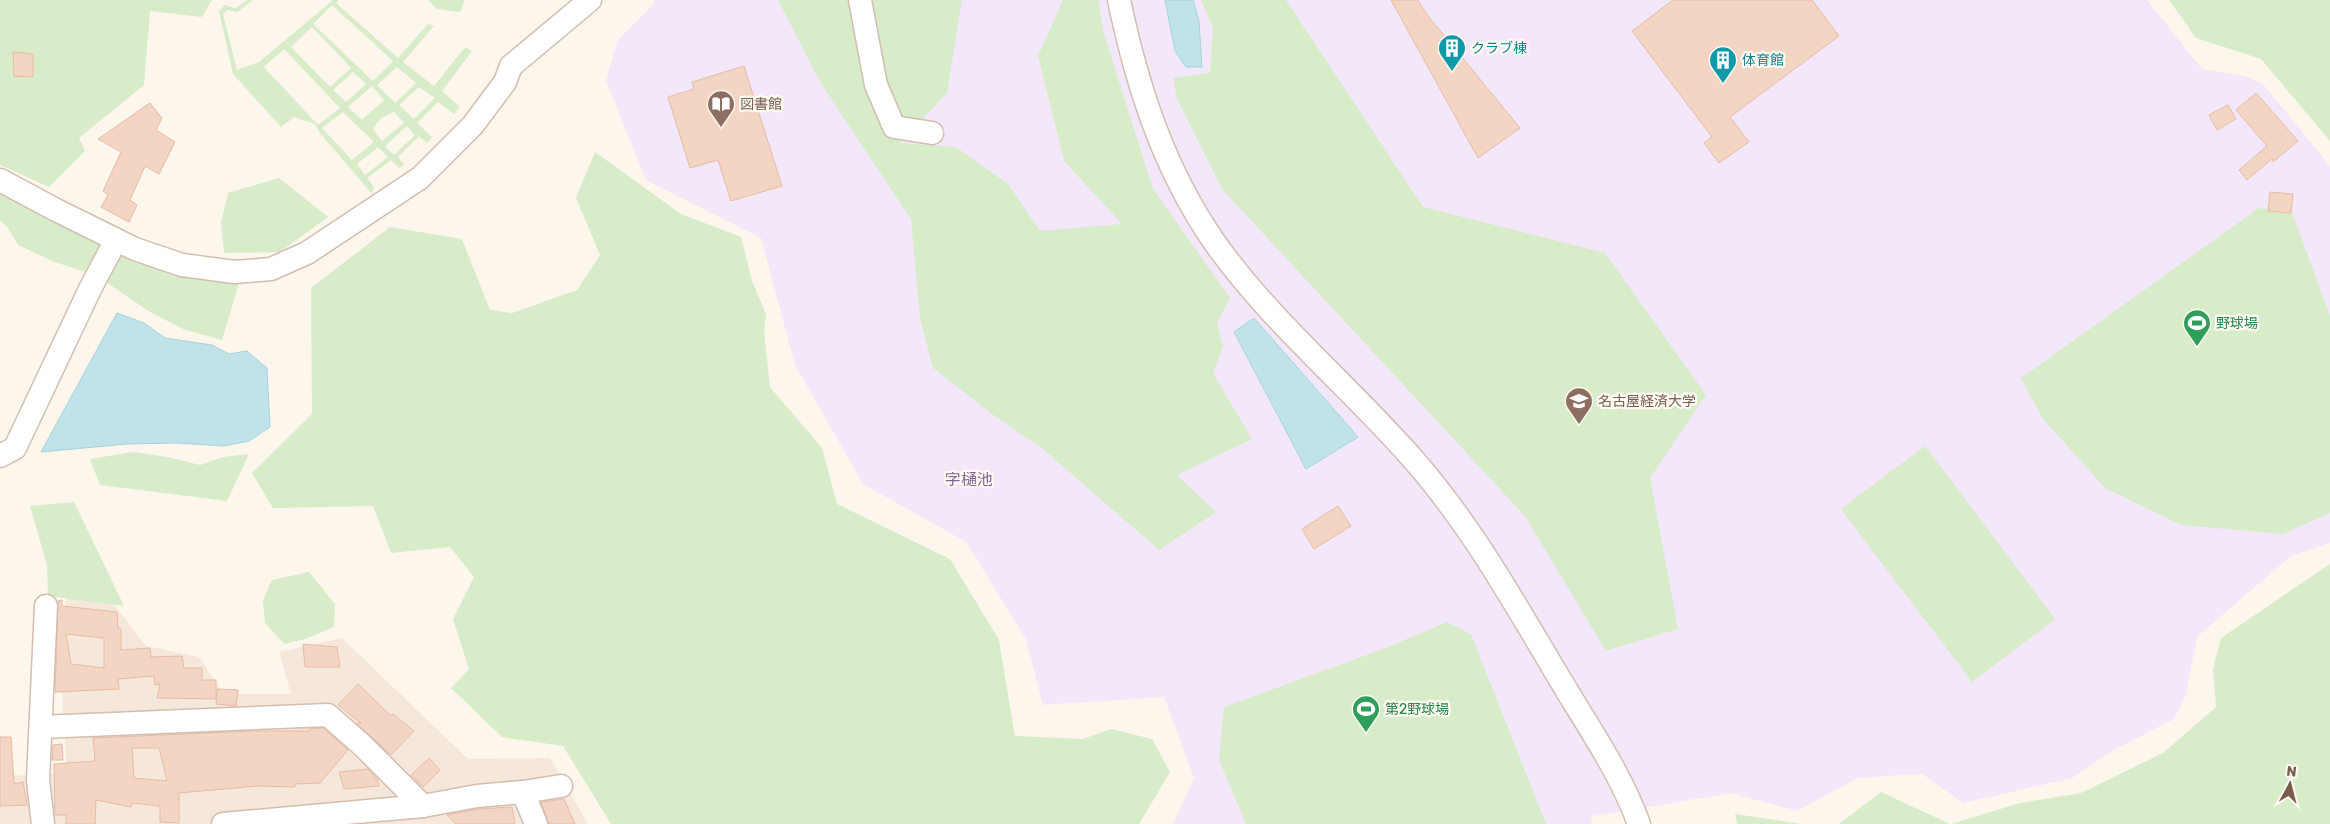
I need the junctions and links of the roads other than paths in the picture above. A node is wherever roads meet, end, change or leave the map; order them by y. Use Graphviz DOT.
graph roads {
  1 [pos="590,0"];
  2 [pos="860,0"];
  3 [pos="1119,0"];
  4 [pos="932,133"];
  5 [pos="0,180"];
  6 [pos="116,240"];
  7 [pos="0,456"];
  8 [pos="46,606"];
  9 [pos="41,727"];
  10 [pos="561,786"];
  11 [pos="523,792"];
  12 [pos="423,806"];
  13 [pos="327,820"];
  14 [pos="43,824"];
  15 [pos="223,824"];
  16 [pos="536,824"];
  17 [pos="1639,824"];
  1 -- 6 [label="street"];
  2 -- 4 [label="street"];
  3 -- 17 [label="street"];
  5 -- 6 [label="street"];
  6 -- 7 [label="street"];
  8 -- 9 [label="street"];
  9 -- 12 [label="street"];
  9 -- 14 [label="street"];
  10 -- 11 [label="street"];
  11 -- 12 [label="street"];
  11 -- 16 [label="street"];
  12 -- 13 [label="street"];
  13 -- 15 [label="street"];
}
